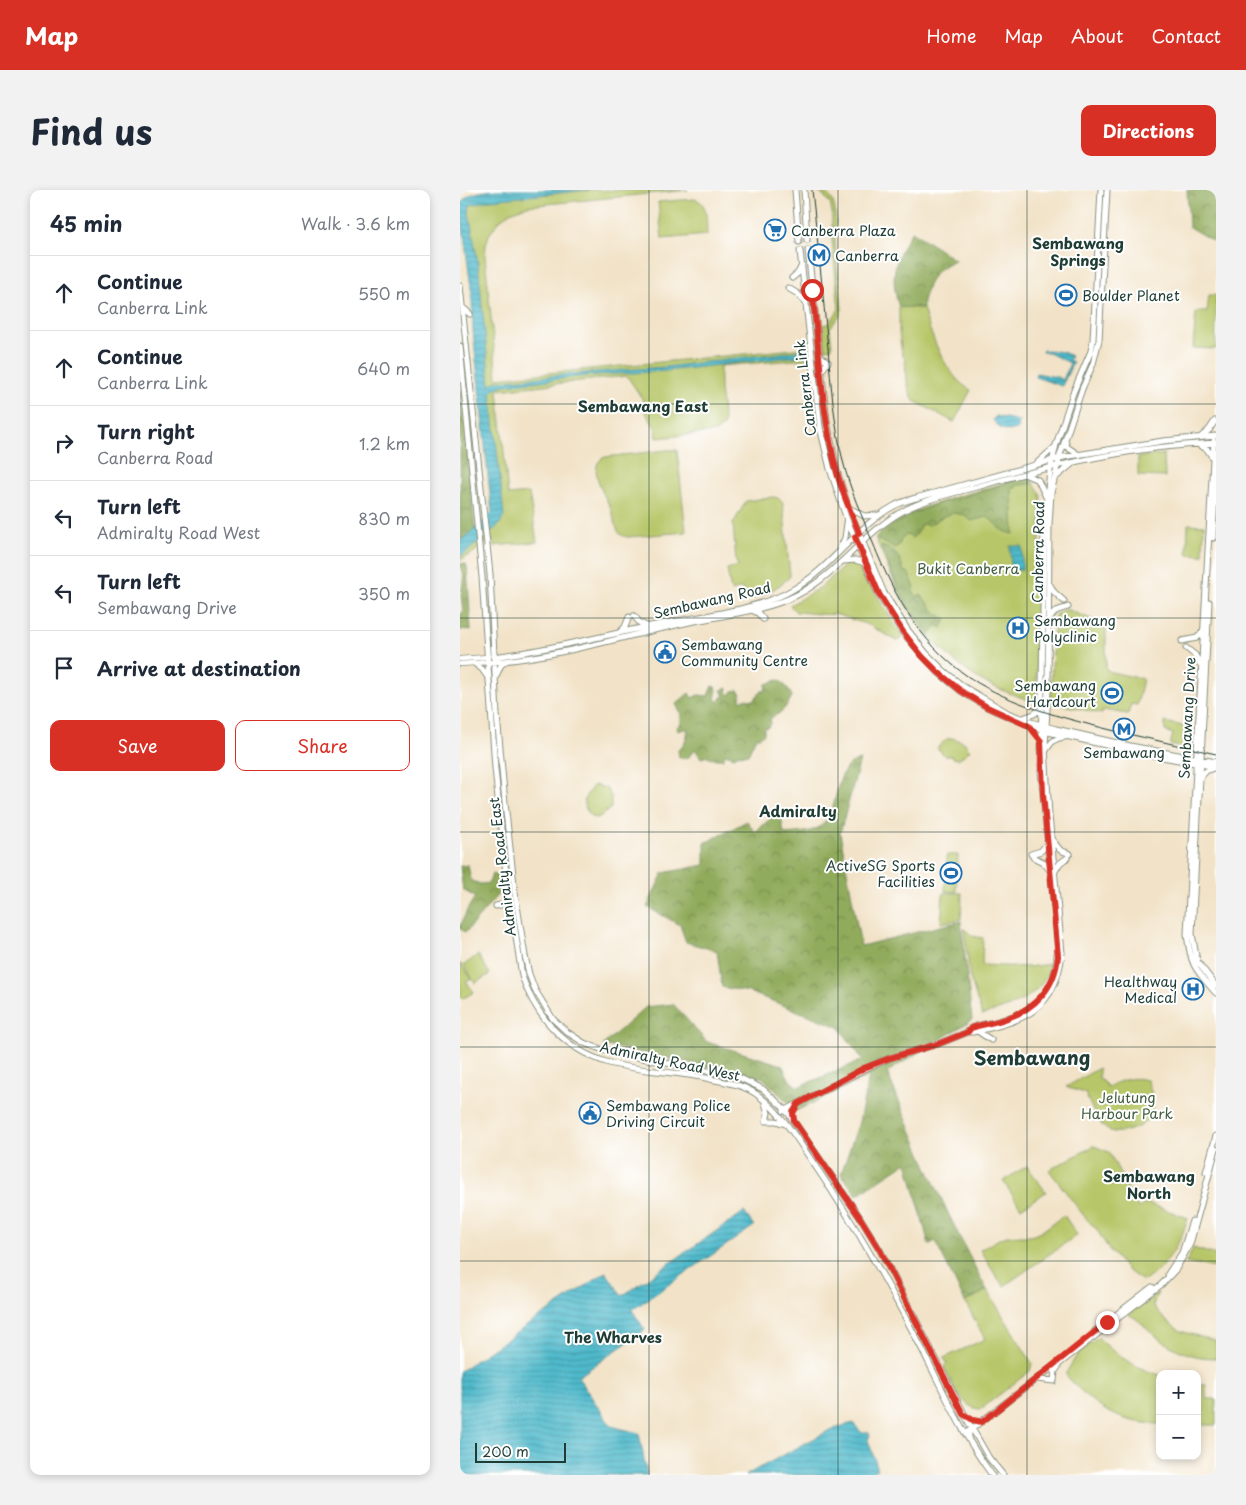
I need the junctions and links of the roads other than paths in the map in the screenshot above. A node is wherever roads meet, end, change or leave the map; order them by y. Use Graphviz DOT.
graph roads {
  1 [pos="796,190"];
  2 [pos="804,190"];
  3 [pos="1101,190"];
  4 [pos="1107,190"];
  5 [pos="807,240"];
  6 [pos="799,242"];
  7 [pos="808,250"];
  8 [pos="800,251"];
  9 [pos="802,265"];
  10 [pos="792,278"];
  11 [pos="460,286"];
  12 [pos="788,288"];
  13 [pos="806,305"];
  14 [pos="462,307"];
  15 [pos="464,326"];
  16 [pos="1099,340"];
  17 [pos="1092,345"];
  18 [pos="460,346"];
  19 [pos="1215,421"];
  20 [pos="1215,436"];
  21 [pos="1065,437"];
  22 [pos="1201,437"];
  23 [pos="1215,443"];
  24 [pos="1194,444"];
  25 [pos="1056,445"];
  26 [pos="1079,455"];
  27 [pos="1213,458"];
  28 [pos="1056,459"];
  29 [pos="1075,462"];
  30 [pos="1037,464"];
  31 [pos="1054,465"];
  32 [pos="1216,472"];
  33 [pos="1021,474"];
  34 [pos="1054,482"];
  35 [pos="1046,497"];
  36 [pos="900,503"];
  37 [pos="848,507"];
  38 [pos="904,511"];
  39 [pos="879,515"];
  40 [pos="846,518"];
  41 [pos="1214,518"];
  42 [pos="1216,526"];
  43 [pos="857,535"];
  44 [pos="869,536"];
  45 [pos="860,544"];
  46 [pos="865,550"];
  47 [pos="838,553"];
  48 [pos="842,561"];
  49 [pos="865,563"];
  50 [pos="817,572"];
  51 [pos="824,578"];
  52 [pos="1047,578"];
  53 [pos="1064,601"];
  54 [pos="1068,607"];
  55 [pos="752,610"];
  56 [pos="763,619"];
  57 [pos="1048,619"];
  58 [pos="650,626"];
  59 [pos="1203,630"];
  60 [pos="616,634"];
  61 [pos="1182,641"];
  62 [pos="494,644"];
  63 [pos="1186,648"];
  64 [pos="507,658"];
  65 [pos="460,659"];
  66 [pos="492,660"];
  67 [pos="474,663"];
  68 [pos="460,664"];
  69 [pos="1201,667"];
  70 [pos="492,678"];
  71 [pos="1045,709"];
  72 [pos="1021,718"];
  73 [pos="1029,726"];
  74 [pos="1043,728"];
  75 [pos="1056,729"];
  76 [pos="1067,736"];
  77 [pos="1041,741"];
  78 [pos="1045,752"];
  79 [pos="1184,760"];
  80 [pos="1199,761"];
  81 [pos="1216,762"];
  82 [pos="1216,767"];
  83 [pos="1198,778"];
  84 [pos="1050,842"];
  85 [pos="1053,871"];
  86 [pos="496,906"];
  87 [pos="513,914"];
  88 [pos="1216,986"];
  89 [pos="1216,993"];
  90 [pos="999,1026"];
  91 [pos="976,1031"];
  92 [pos="968,1032"];
  93 [pos="593,1047"];
  94 [pos="579,1050"];
  95 [pos="637,1058"];
  96 [pos="646,1059"];
  97 [pos="677,1064"];
  98 [pos="635,1068"];
  99 [pos="644,1069"];
  100 [pos="684,1074"];
  101 [pos="764,1101"];
  102 [pos="798,1104"];
  103 [pos="786,1110"];
  104 [pos="779,1114"];
  105 [pos="794,1121"];
  106 [pos="788,1126"];
  107 [pos="1216,1136"];
  108 [pos="1216,1149"];
  109 [pos="822,1162"];
  110 [pos="822,1176"];
  111 [pos="1059,1364"];
  112 [pos="1043,1374"];
  113 [pos="1037,1379"];
  114 [pos="963,1414"];
  115 [pos="982,1422"];
  116 [pos="972,1429"];
  117 [pos="969,1441"];
  118 [pos="992,1475"];
  119 [pos="1003,1475"];
  1 -- 6 [label="main road"];
  2 -- 5 [label="main road"];
  3 -- 17 [label="main road"];
  4 -- 16 [label="main road"];
  7 -- 37 [label="main road, Canberra Link"];
  8 -- 9 [label="main road, Canberra Link"];
  9 -- 10 [label="main road"];
  9 -- 13 [label="main road, Canberra Link"];
  11 -- 14 [label="main road"];
  12 -- 13 [label="main road"];
  13 -- 40 [label="main road, Canberra Link"];
  14 -- 15 [label="main road"];
  14 -- 15 [label="main road"];
  15 -- 62 [label="main road"];
  16 -- 17 [label="main road"];
  16 -- 21 [label="main road"];
  17 -- 25 [label="main road"];
  18 -- 66 [label="main road"];
  19 -- 22 [label="main road"];
  20 -- 22 [label="main road, Sembawang Road"];
  20 -- 23 [label="main road, Sembawang Drive"];
  21 -- 26 [label="main road"];
  21 -- 28 [label="main road"];
  22 -- 26 [label="main road, Sembawang Road"];
  23 -- 24 [label="main road, Sembawang Road"];
  23 -- 27 [label="main road, Sembawang Drive"];
  24 -- 27 [label="main road"];
  24 -- 29 [label="main road, Sembawang Road"];
  25 -- 28 [label="main road"];
  25 -- 30 [label="main road"];
  26 -- 28 [label="main road, Sembawang Road"];
  27 -- 59 [label="main road, Sembawang Drive"];
  28 -- 30 [label="main road, Sembawang Road"];
  28 -- 31 [label="main road"];
  29 -- 31 [label="main road, Sembawang Road"];
  29 -- 34 [label="main road"];
  30 -- 36 [label="main road, Sembawang Road"];
  31 -- 33 [label="main road, Sembawang Road"];
  31 -- 34 [label="main road, Canberra Road"];
  31 -- 35 [label="main road, Canberra Road"];
  32 -- 41 [label="main road, Sembawang Drive"];
  33 -- 35 [label="main road"];
  33 -- 38 [label="main road, Sembawang Road"];
  34 -- 52 [label="main road, Canberra Road"];
  35 -- 52 [label="main road, Canberra Road"];
  36 -- 38 [label="main road"];
  36 -- 39 [label="main road, Sembawang Road"];
  37 -- 39 [label="main road"];
  37 -- 43 [label="main road, Canberra Link"];
  38 -- 44 [label="main road, Sembawang Road"];
  39 -- 43 [label="main road, Sembawang Road"];
  40 -- 43 [label="main road, Canberra Link"];
  40 -- 47 [label="main road"];
  41 -- 42 [label="main road"];
  41 -- 80 [label="main road, Sembawang Drive"];
  43 -- 45 [label="main road, Canberra Link"];
  43 -- 47 [label="main road, Sembawang Road"];
  44 -- 45 [label="main road, Sembawang Road"];
  44 -- 46 [label="main road"];
  45 -- 46 [label="main road, Canberra Link"];
  45 -- 48 [label="main road, Sembawang Road"];
  45 -- 49 [label="main road, Canberra Link"];
  46 -- 72 [label="main road, Canberra Link"];
  47 -- 50 [label="main road, Sembawang Road"];
  48 -- 49 [label="main road"];
  48 -- 51 [label="main road, Sembawang Road"];
  49 -- 73 [label="main road, Canberra Link"];
  50 -- 51 [label="main road"];
  50 -- 58 [label="main road, Sembawang Road"];
  51 -- 55 [label="main road, Sembawang Road"];
  52 -- 53 [label="main road"];
  52 -- 57 [label="main road, Canberra Road"];
  52 -- 71 [label="main road, Canberra Road"];
  54 -- 57 [label="main road"];
  55 -- 56 [label="main road"];
  55 -- 64 [label="main road, Sembawang Road"];
  57 -- 71 [label="main road, Canberra Road"];
  58 -- 60 [label="main road, Sembawang Road"];
  58 -- 60 [label="main road"];
  59 -- 61 [label="main road"];
  59 -- 69 [label="main road, Sembawang Drive"];
  60 -- 64 [label="main road, Sembawang Road"];
  62 -- 64 [label="main road"];
  62 -- 66 [label="main road"];
  63 -- 69 [label="main road"];
  64 -- 66 [label="main road, Sembawang Road"];
  64 -- 70 [label="main road"];
  65 -- 66 [label="street, Sembawang Road"];
  66 -- 67 [label="street, Sembawang Road"];
  66 -- 70 [label="main road, Admiralty Road East"];
  67 -- 68 [label="street, Sembawang Road"];
  67 -- 70 [label="main road"];
  69 -- 80 [label="main road, Sembawang Drive"];
  70 -- 87 [label="main road, Admiralty Road East"];
  70 -- 93 [label="main road, Admiralty Road East"];
  71 -- 72 [label="main road"];
  71 -- 74 [label="main road, Canberra Road"];
  71 -- 75 [label="main road"];
  72 -- 74 [label="main road, Canberra Link"];
  73 -- 74 [label="main road, Canberra Link"];
  73 -- 77 [label="main road"];
  74 -- 75 [label="main road"];
  74 -- 76 [label="main road"];
  74 -- 77 [label="main road, Canberra Road"];
  74 -- 78 [label="main road, Canberra Road"];
  75 -- 80 [label="main road"];
  76 -- 78 [label="main road"];
  76 -- 79 [label="main road"];
  77 -- 84 [label="main road, Canberra Road"];
  78 -- 84 [label="main road, Canberra Road"];
  79 -- 80 [label="main road"];
  79 -- 83 [label="main road"];
  80 -- 81 [label="main road"];
  80 -- 82 [label="main road"];
  80 -- 83 [label="main road, Sembawang Drive"];
  82 -- 83 [label="main road"];
  83 -- 88 [label="main road, Sembawang Drive"];
  83 -- 89 [label="main road, Sembawang Drive"];
  84 -- 85 [label="main road, Canberra Road"];
  84 -- 85 [label="main road"];
  84 -- 85 [label="main road"];
  85 -- 90 [label="main road, Canberra Road"];
  85 -- 92 [label="main road, Canberra Road"];
  86 -- 87 [label="main road"];
  87 -- 94 [label="main road, Admiralty Road East"];
  90 -- 91 [label="main road, Canberra Road"];
  90 -- 91 [label="main road"];
  91 -- 92 [label="main road, Canberra Road"];
  92 -- 102 [label="main road, Canberra Road"];
  93 -- 95 [label="main road, Admiralty Road West"];
  94 -- 98 [label="main road, Admiralty Road West"];
  95 -- 96 [label="main road, Admiralty Road West"];
  95 -- 98 [label="main road"];
  96 -- 97 [label="main road, Admiralty Road West"];
  96 -- 99 [label="main road"];
  97 -- 100 [label="main road"];
  97 -- 103 [label="main road, Admiralty Road West"];
  98 -- 99 [label="main road, Admiralty Road West"];
  99 -- 100 [label="main road, Admiralty Road West"];
  100 -- 101 [label="main road, Admiralty Road West"];
  101 -- 104 [label="main road, Admiralty Road West"];
  101 -- 106 [label="main road"];
  102 -- 103 [label="main road, Canberra Road"];
  102 -- 105 [label="main road"];
  103 -- 104 [label="main road, Canberra Road"];
  103 -- 105 [label="main road, Admiralty Road West"];
  104 -- 106 [label="main road, Admiralty Road West"];
  105 -- 109 [label="main road, Admiralty Road West"];
  106 -- 110 [label="main road, Admiralty Road West"];
  107 -- 112 [label="main road"];
  108 -- 111 [label="main road"];
  109 -- 110 [label="main road"];
  109 -- 114 [label="main road, Admiralty Road West"];
  110 -- 117 [label="main road, Admiralty Road West"];
  111 -- 112 [label="main road"];
  111 -- 113 [label="main road"];
  112 -- 113 [label="main road"];
  113 -- 115 [label="main road"];
  114 -- 115 [label="main road"];
  114 -- 116 [label="main road, Admiralty Road West"];
  115 -- 116 [label="main road"];
  116 -- 117 [label="main road"];
  116 -- 119 [label="main road, Admiralty Road West"];
  117 -- 118 [label="main road, Admiralty Road West"];
}
